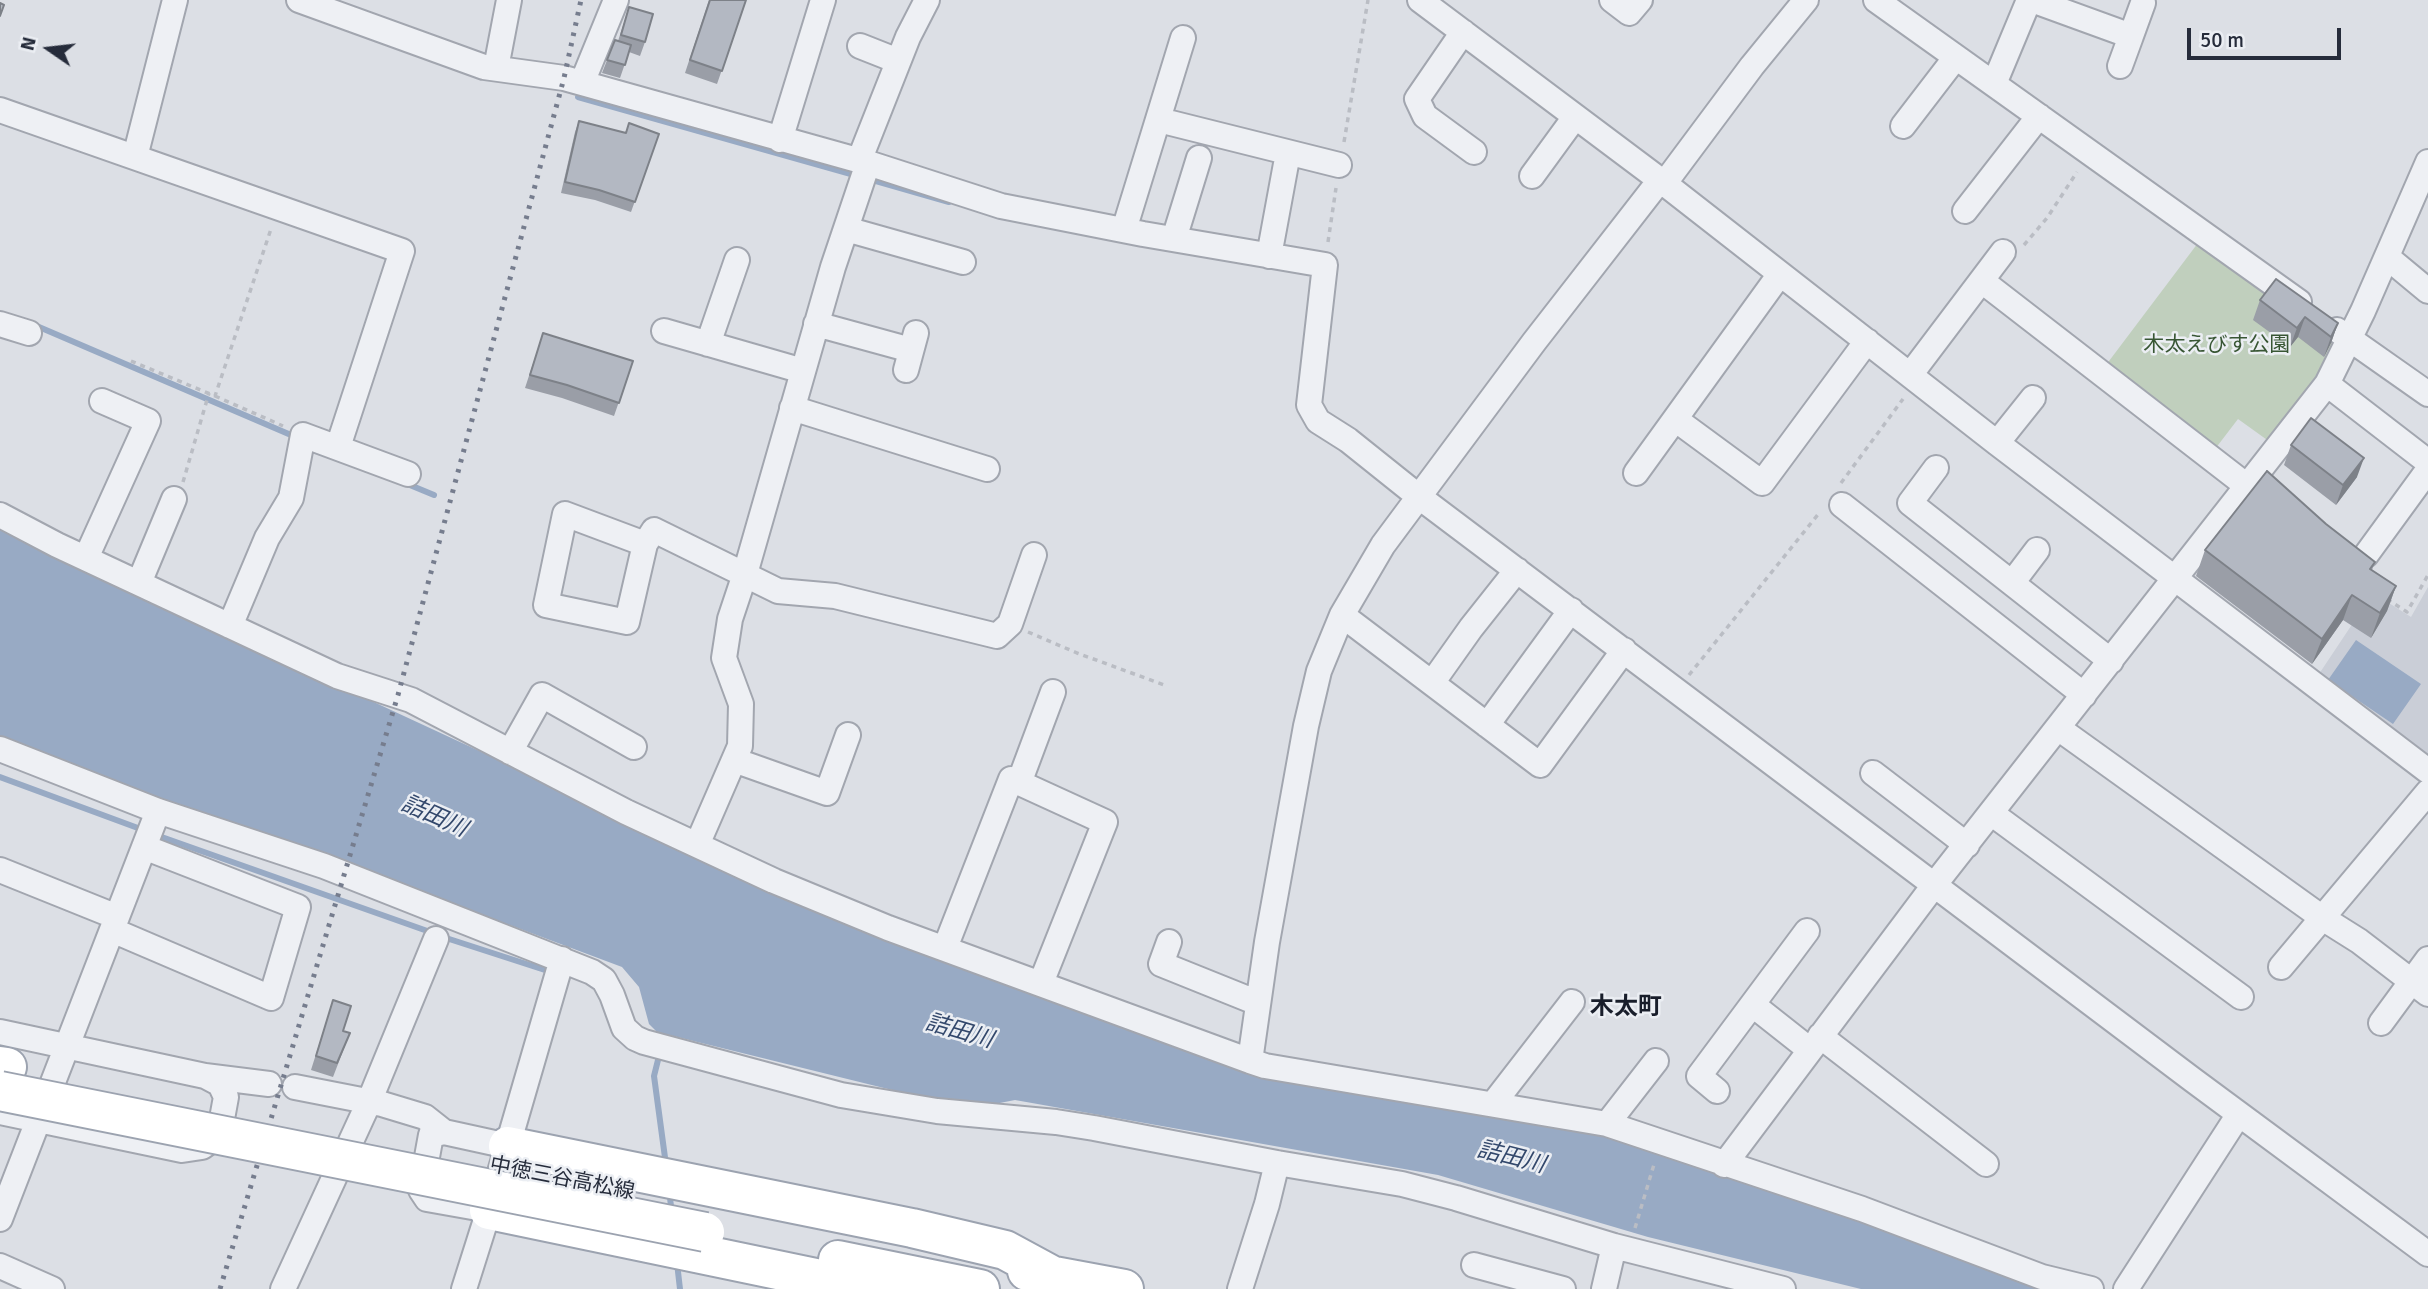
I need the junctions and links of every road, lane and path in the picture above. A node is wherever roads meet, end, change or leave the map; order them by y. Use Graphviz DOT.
graph roads {
  1 [pos="175,0"];
  2 [pos="299,0"];
  3 [pos="509,0"];
  4 [pos="616,0"];
  5 [pos="823,0"];
  6 [pos="927,0"];
  7 [pos="1368,0"];
  8 [pos="1420,0"];
  9 [pos="1612,0"];
  10 [pos="1640,0"];
  11 [pos="1806,0"];
  12 [pos="1876,0"];
  13 [pos="2031,0"];
  14 [pos="2143,3"];
  15 [pos="356,10"];
  16 [pos="1463,32"];
  17 [pos="2131,36"];
  18 [pos="1184,38"];
  19 [pos="860,46"];
  20 [pos="1956,57"];
  21 [pos="898,61"];
  22 [pos="2120,66"];
  23 [pos="496,68"];
  24 [pos="582,83"];
  25 [pos="1994,84"];
  26 [pos="0,110"];
  27 [pos="2039,116"];
  28 [pos="1575,117"];
  29 [pos="1159,120"];
  30 [pos="1903,126"];
  31 [pos="780,139"];
  32 [pos="1474,152"];
  33 [pos="2090,152"];
  34 [pos="1289,153"];
  35 [pos="135,157"];
  36 [pos="1199,158"];
  37 [pos="863,162"];
  38 [pos="2428,162"];
  39 [pos="1339,165"];
  40 [pos="1532,176"];
  41 [pos="1662,182"];
  42 [pos="278,207"];
  43 [pos="1965,211"];
  44 [pos="846,229"];
  45 [pos="1124,230"];
  46 [pos="1174,239"];
  47 [pos="2003,252"];
  48 [pos="1269,256"];
  49 [pos="2387,257"];
  50 [pos="737,260"];
  51 [pos="963,262"];
  52 [pos="1325,265"];
  53 [pos="1780,274"];
  54 [pos="1982,281"];
  55 [pos="2428,291"];
  56 [pos="0,324"];
  57 [pos="816,324"];
  58 [pos="664,331"];
  59 [pos="29,333"];
  60 [pos="2350,339"];
  61 [pos="1867,341"];
  62 [pos="708,344"];
  63 [pos="911,351"];
  64 [pos="131,361"];
  65 [pos="803,371"];
  66 [pos="1913,378"];
  67 [pos="2327,384"];
  68 [pos="209,393"];
  69 [pos="2428,394"];
  70 [pos="215,396"];
  71 [pos="2033,398"];
  72 [pos="103,401"];
  73 [pos="792,408"];
  74 [pos="1675,419"];
  75 [pos="302,440"];
  76 [pos="1997,443"];
  77 [pos="338,447"];
  78 [pos="2428,462"];
  79 [pos="1936,468"];
  80 [pos="987,469"];
  81 [pos="2428,470"];
  82 [pos="1636,473"];
  83 [pos="408,474"];
  84 [pos="2247,486"];
  85 [pos="1418,496"];
  86 [pos="174,499"];
  87 [pos="1834,500"];
  88 [pos="0,515"];
  89 [pos="645,544"];
  90 [pos="2036,550"];
  91 [pos="1034,555"];
  92 [pos="2366,555"];
  93 [pos="86,558"];
  94 [pos="1517,570"];
  95 [pos="745,574"];
  96 [pos="2428,575"];
  97 [pos="2176,579"];
  98 [pos="139,583"];
  99 [pos="2012,583"];
  100 [pos="2379,593"];
  101 [pos="1571,610"];
  102 [pos="1342,615"];
  103 [pos="1010,624"];
  104 [pos="230,626"];
  105 [pos="1624,650"];
  106 [pos="2111,661"];
  107 [pos="1432,683"];
  108 [pos="1167,686"];
  109 [pos="1677,690"];
  110 [pos="1053,692"];
  111 [pos="2084,695"];
  112 [pos="1487,725"];
  113 [pos="2058,728"];
  114 [pos="848,735"];
  115 [pos="634,747"];
  116 [pos="0,749"];
  117 [pos="510,752"];
  118 [pos="734,760"];
  119 [pos="2428,771"];
  120 [pos="1873,773"];
  121 [pos="1019,783"];
  122 [pos="2428,792"];
  123 [pos="158,811"];
  124 [pos="1991,813"];
  125 [pos="697,845"];
  126 [pos="1967,845"];
  127 [pos="144,847"];
  128 [pos="0,870"];
  129 [pos="1935,884"];
  130 [pos="2324,919"];
  131 [pos="115,924"];
  132 [pos="1807,931"];
  133 [pos="436,939"];
  134 [pos="945,948"];
  135 [pos="562,959"];
  136 [pos="2428,959"];
  137 [pos="1162,962"];
  138 [pos="2281,967"];
  139 [pos="1041,984"];
  140 [pos="2420,988"];
  141 [pos="2241,997"];
  142 [pos="1572,1002"];
  143 [pos="1258,1003"];
  144 [pos="1753,1005"];
  145 [pos="2381,1023"];
  146 [pos="1815,1043"];
  147 [pos="68,1046"];
  148 [pos="1656,1061"];
  149 [pos="1250,1062"];
  150 [pos="2,1064"];
  151 [pos="205,1076"];
  152 [pos="269,1084"];
  153 [pos="295,1087"];
  154 [pos="1717,1091"];
  155 [pos="369,1102"];
  156 [pos="1493,1104"];
  157 [pos="0,1112"];
  158 [pos="2239,1114"];
  159 [pos="38,1120"];
  160 [pos="1607,1124"];
  161 [pos="444,1132"];
  162 [pos="508,1146"];
  163 [pos="1659,1149"];
  164 [pos="1276,1163"];
  165 [pos="1986,1164"];
  166 [pos="1724,1165"];
  167 [pos="489,1210"];
  168 [pos="0,1219"];
  169 [pos="704,1220"];
  170 [pos="1623,1242"];
  171 [pos="2428,1254"];
  172 [pos="1474,1265"];
  173 [pos="0,1266"];
  174 [pos="1053,1276"];
  175 [pos="52,1289"];
  176 [pos="283,1289"];
  177 [pos="464,1289"];
  178 [pos="869,1289"];
  179 [pos="980,1289"];
  180 [pos="1124,1289"];
  181 [pos="1240,1289"];
  182 [pos="1563,1289"];
  183 [pos="1604,1289"];
  184 [pos="1783,1289"];
  185 [pos="2091,1289"];
  186 [pos="2126,1289"];
  1 -- 35 [label="street"];
  2 -- 15 [label="street"];
  3 -- 23 [label="street"];
  4 -- 24 [label="street"];
  5 -- 31 [label="street"];
  6 -- 21 [label="street"];
  7 -- 39 [label="path"];
  8 -- 16 [label="street"];
  9 -- 10 [label="street"];
  11 -- 41 [label="street"];
  12 -- 20 [label="street"];
  13 -- 17 [label="street"];
  13 -- 25 [label="street"];
  14 -- 17 [label="street"];
  15 -- 23 [label="street"];
  16 -- 28 [label="street"];
  16 -- 32 [label="street"];
  17 -- 22 [label="street"];
  18 -- 29 [label="street"];
  19 -- 21 [label="street"];
  20 -- 25 [label="street"];
  20 -- 30 [label="street"];
  21 -- 37 [label="street"];
  23 -- 24 [label="street"];
  24 -- 31 [label="street"];
  25 -- 27 [label="street"];
  26 -- 35 [label="street"];
  27 -- 33 [label="street"];
  27 -- 43 [label="street"];
  28 -- 40 [label="street"];
  28 -- 41 [label="street"];
  29 -- 34 [label="street"];
  29 -- 45 [label="street"];
  31 -- 37 [label="street"];
  33 -- 47 [label="path"];
  33 -- 60 [label="street"];
  34 -- 39 [label="street"];
  34 -- 48 [label="street"];
  35 -- 42 [label="street"];
  36 -- 46 [label="street"];
  37 -- 44 [label="street"];
  37 -- 45 [label="street"];
  38 -- 49 [label="street"];
  39 -- 52 [label="path"];
  41 -- 53 [label="street"];
  41 -- 85 [label="street"];
  42 -- 70 [label="path"];
  42 -- 77 [label="street"];
  44 -- 51 [label="street"];
  44 -- 57 [label="street"];
  45 -- 46 [label="street"];
  46 -- 48 [label="street"];
  47 -- 54 [label="street"];
  48 -- 52 [label="street"];
  49 -- 55 [label="street"];
  49 -- 60 [label="street"];
  50 -- 62 [label="street"];
  52 -- 85 [label="street"];
  53 -- 61 [label="street"];
  53 -- 74 [label="street"];
  54 -- 66 [label="street"];
  54 -- 84 [label="street"];
  56 -- 59 [label="street"];
  57 -- 63 [label="street"];
  57 -- 65 [label="street"];
  58 -- 62 [label="street"];
  60 -- 67 [label="street"];
  60 -- 69 [label="street"];
  61 -- 66 [label="street"];
  61 -- 74 [label="street"];
  62 -- 65 [label="street"];
  64 -- 68 [label="path"];
  65 -- 73 [label="street"];
  66 -- 76 [label="street"];
  66 -- 87 [label="path"];
  67 -- 78 [label="street"];
  67 -- 84 [label="street"];
  68 -- 70 [label="path"];
  68 -- 86 [label="path"];
  70 -- 75 [label="path"];
  71 -- 76 [label="street"];
  72 -- 93 [label="street"];
  73 -- 80 [label="street"];
  73 -- 95 [label="street"];
  74 -- 82 [label="street"];
  75 -- 77 [label="street"];
  75 -- 104 [label="street"];
  76 -- 97 [label="street"];
  77 -- 83 [label="street"];
  79 -- 99 [label="street"];
  81 -- 92 [label="street"];
  84 -- 97 [label="street"];
  85 -- 94 [label="street"];
  85 -- 102 [label="street"];
  86 -- 98 [label="street"];
  87 -- 109 [label="path"];
  87 -- 111 [label="street"];
  88 -- 93 [label="street"];
  89 -- 89 [label="street"];
  89 -- 95 [label="street"];
  90 -- 99 [label="street"];
  91 -- 103 [label="street"];
  93 -- 98 [label="street"];
  94 -- 101 [label="street"];
  94 -- 107 [label="street"];
  95 -- 103 [label="street"];
  95 -- 118 [label="street"];
  96 -- 100 [label="path"];
  97 -- 106 [label="street"];
  97 -- 119 [label="street"];
  98 -- 104 [label="street"];
  99 -- 106 [label="street"];
  101 -- 105 [label="street"];
  101 -- 112 [label="street"];
  102 -- 107 [label="street"];
  102 -- 143 [label="street"];
  103 -- 108 [label="path"];
  104 -- 117 [label="street"];
  105 -- 109 [label="street"];
  105 -- 112 [label="street"];
  106 -- 111 [label="street"];
  107 -- 112 [label="street"];
  109 -- 129 [label="street"];
  110 -- 121 [label="street"];
  111 -- 113 [label="street"];
  113 -- 124 [label="street"];
  113 -- 130 [label="street"];
  114 -- 118 [label="street"];
  115 -- 117 [label="street"];
  116 -- 123 [label="street"];
  117 -- 125 [label="street"];
  118 -- 125 [label="street"];
  120 -- 126 [label="street"];
  121 -- 134 [label="street"];
  121 -- 139 [label="street"];
  122 -- 130 [label="street"];
  123 -- 127 [label="street"];
  123 -- 135 [label="street"];
  124 -- 126 [label="street"];
  124 -- 141 [label="street"];
  125 -- 134 [label="street"];
  126 -- 129 [label="street"];
  127 -- 131 [label="street"];
  127 -- 131 [label="street"];
  128 -- 131 [label="street"];
  129 -- 146 [label="street"];
  129 -- 158 [label="street"];
  130 -- 138 [label="street"];
  130 -- 140 [label="street"];
  131 -- 147 [label="street"];
  132 -- 144 [label="street"];
  133 -- 155 [label="street"];
  134 -- 139 [label="street"];
  135 -- 162 [label="street"];
  135 -- 164 [label="street"];
  136 -- 140 [label="street"];
  137 -- 143 [label="street"];
  139 -- 149 [label="street"];
  140 -- 145 [label="street"];
  142 -- 156 [label="street"];
  143 -- 149 [label="street"];
  144 -- 146 [label="street"];
  144 -- 154 [label="street"];
  146 -- 165 [label="street"];
  146 -- 166 [label="street"];
  147 -- 150 [label="street"];
  147 -- 151 [label="street"];
  147 -- 159 [label="street"];
  148 -- 160 [label="street"];
  149 -- 156 [label="street"];
  150 -- 169 [label="main road, 中徳三谷高松線"];
  151 -- 152 [label="street"];
  151 -- 159 [label="street"];
  153 -- 155 [label="street"];
  155 -- 161 [label="street"];
  155 -- 176 [label="street"];
  156 -- 160 [label="street"];
  157 -- 159 [label="street"];
  158 -- 171 [label="street"];
  158 -- 186 [label="street"];
  159 -- 168 [label="street"];
  160 -- 166 [label="street"];
  161 -- 162 [label="street"];
  161 -- 167 [label="street"];
  162 -- 167 [label="street"];
  162 -- 174 [label="main road"];
  163 -- 170 [label="path"];
  164 -- 170 [label="street"];
  164 -- 181 [label="street"];
  166 -- 185 [label="street"];
  167 -- 177 [label="street"];
  167 -- 178 [label="main road"];
  169 -- 174 [label="main road, 中徳三谷高松線"];
  169 -- 179 [label="main road, 中徳三谷高松線"];
  170 -- 183 [label="street"];
  170 -- 184 [label="street"];
  172 -- 182 [label="street"];
  173 -- 175 [label="street"];
  174 -- 180 [label="main road, 中徳三谷高松線"];
}
